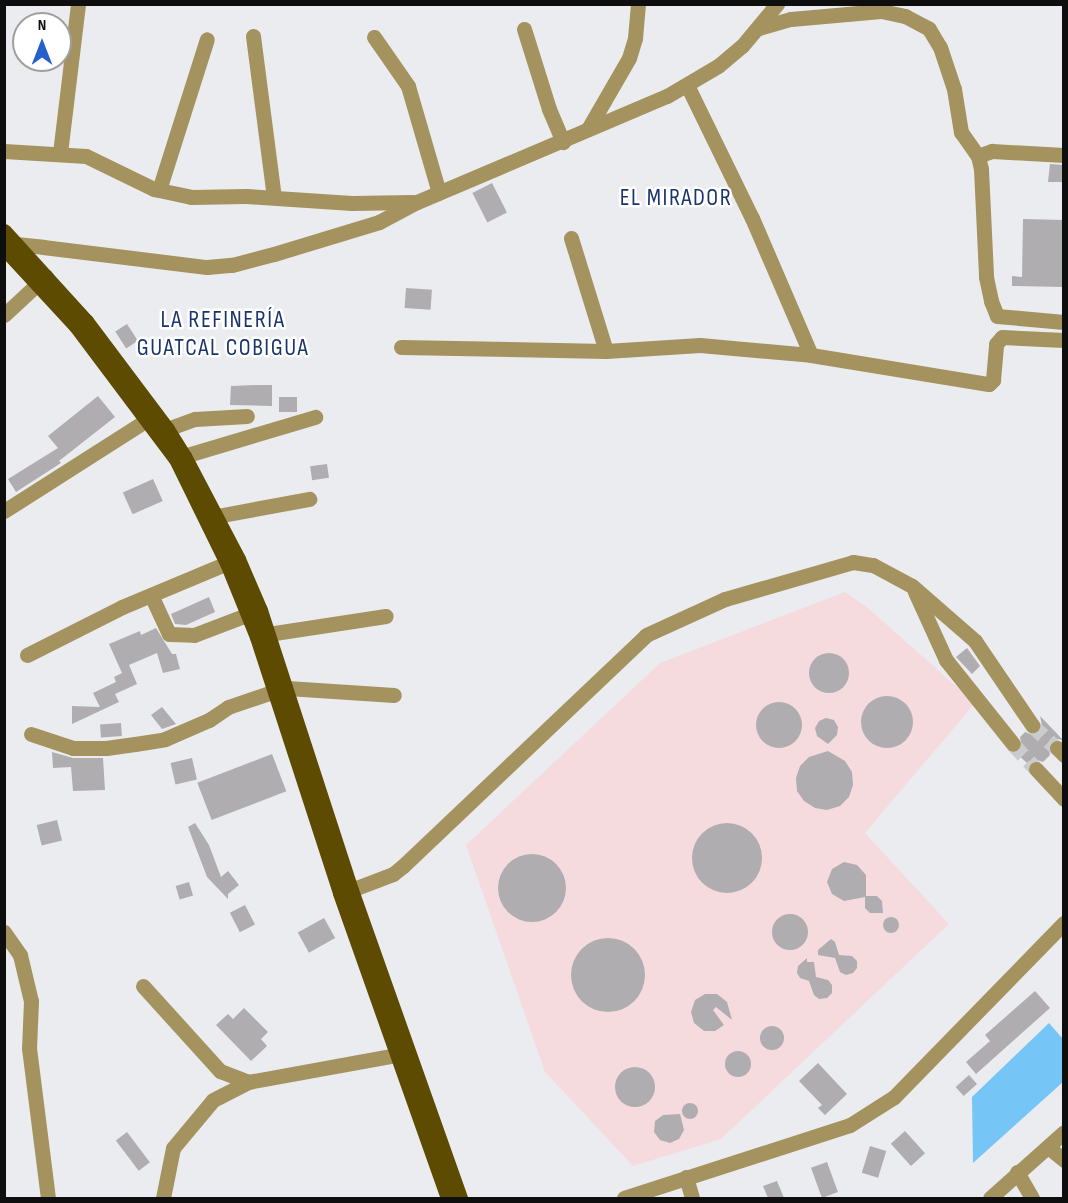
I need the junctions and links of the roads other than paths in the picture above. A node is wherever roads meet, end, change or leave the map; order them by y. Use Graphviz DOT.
graph roads {
  1 [pos="78,4"];
  2 [pos="638,4"];
  3 [pos="777,4"];
  4 [pos="759,28"];
  5 [pos="524,30"];
  6 [pos="253,36"];
  7 [pos="374,37"];
  8 [pos="207,39"];
  9 [pos="687,85"];
  10 [pos="588,129"];
  11 [pos="563,142"];
  12 [pos="4,151"];
  13 [pos="60,153"];
  14 [pos="1064,155"];
  15 [pos="978,156"];
  16 [pos="159,190"];
  17 [pos="439,193"];
  18 [pos="274,197"];
  19 [pos="417,202"];
  20 [pos="4,231"];
  21 [pos="571,238"];
  22 [pos="8,246"];
  23 [pos="42,280"];
  24 [pos="4,315"];
  25 [pos="1064,322"];
  26 [pos="1064,340"];
  27 [pos="401,347"];
  28 [pos="606,351"];
  29 [pos="811,355"];
  30 [pos="150,416"];
  31 [pos="247,416"];
  32 [pos="315,417"];
  33 [pos="167,429"];
  34 [pos="184,456"];
  35 [pos="309,499"];
  36 [pos="4,511"];
  37 [pos="217,516"];
  38 [pos="227,563"];
  39 [pos="912,586"];
  40 [pos="151,595"];
  41 [pos="249,614"];
  42 [pos="386,616"];
  43 [pos="268,634"];
  44 [pos="27,655"];
  45 [pos="281,690"];
  46 [pos="394,695"];
  47 [pos="1032,724"];
  48 [pos="31,734"];
  49 [pos="1013,744"];
  50 [pos="1036,769"];
  51 [pos="1064,799"];
  52 [pos="351,890"];
  53 [pos="1064,922"];
  54 [pos="4,932"];
  55 [pos="143,986"];
  56 [pos="396,1055"];
  57 [pos="248,1082"];
  58 [pos="1064,1132"];
  59 [pos="1048,1146"];
  60 [pos="1064,1160"];
  61 [pos="1017,1172"];
  62 [pos="686,1178"];
  63 [pos="48,1198"];
  64 [pos="163,1198"];
  65 [pos="448,1198"];
  66 [pos="460,1198"];
  67 [pos="624,1198"];
  68 [pos="692,1198"];
  69 [pos="990,1198"];
  70 [pos="1032,1198"];
  1 -- 13 [label="street"];
  2 -- 10 [label="street"];
  3 -- 4 [label="street"];
  4 -- 9 [label="street"];
  4 -- 15 [label="street"];
  5 -- 11 [label="street"];
  6 -- 18 [label="street"];
  7 -- 17 [label="street"];
  8 -- 16 [label="street"];
  9 -- 10 [label="street"];
  9 -- 29 [label="street"];
  10 -- 11 [label="street"];
  11 -- 17 [label="street"];
  12 -- 13 [label="street"];
  13 -- 16 [label="street"];
  14 -- 15 [label="street"];
  15 -- 25 [label="street"];
  16 -- 18 [label="street"];
  17 -- 19 [label="street"];
  18 -- 19 [label="street"];
  19 -- 22 [label="street"];
  20 -- 22 [label="main road"];
  21 -- 28 [label="street"];
  22 -- 23 [label="main road"];
  23 -- 24 [label="street"];
  23 -- 30 [label="main road"];
  26 -- 29 [label="street"];
  27 -- 28 [label="street"];
  28 -- 29 [label="street"];
  30 -- 33 [label="main road"];
  30 -- 36 [label="street"];
  30 -- 38 [label="main road"];
  31 -- 33 [label="street"];
  32 -- 34 [label="street"];
  33 -- 34 [label="main road"];
  34 -- 37 [label="main road"];
  35 -- 37 [label="street"];
  37 -- 43 [label="main road"];
  38 -- 40 [label="street"];
  38 -- 41 [label="main road"];
  39 -- 47 [label="street"];
  39 -- 49 [label="street"];
  39 -- 52 [label="street"];
  40 -- 41 [label="street"];
  40 -- 44 [label="street"];
  41 -- 45 [label="main road"];
  42 -- 43 [label="street"];
  43 -- 45 [label="main road"];
  45 -- 46 [label="street"];
  45 -- 48 [label="street"];
  45 -- 52 [label="main road"];
  45 -- 56 [label="main road"];
  50 -- 51 [label="street"];
  52 -- 66 [label="main road"];
  53 -- 62 [label="street"];
  54 -- 63 [label="street"];
  55 -- 57 [label="street"];
  56 -- 57 [label="street"];
  56 -- 65 [label="main road"];
  57 -- 64 [label="street"];
  58 -- 59 [label="street"];
  59 -- 60 [label="street"];
  59 -- 61 [label="street"];
  61 -- 69 [label="street"];
  61 -- 70 [label="street"];
  62 -- 67 [label="street"];
  62 -- 68 [label="street"];
}
